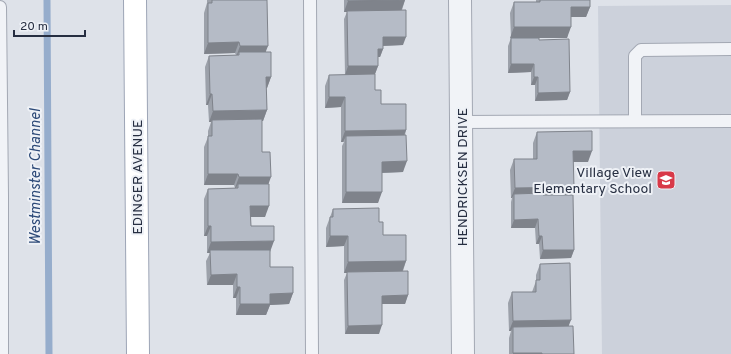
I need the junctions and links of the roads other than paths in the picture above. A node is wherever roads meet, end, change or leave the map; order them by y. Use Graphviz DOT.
graph roads {
  1 [pos="136,0"];
  2 [pos="310,0"];
  3 [pos="460,0"];
  4 [pos="0,7"];
  5 [pos="731,49"];
  6 [pos="635,121"];
  7 [pos="731,121"];
  8 [pos="462,122"];
  9 [pos="2,354"];
  10 [pos="138,354"];
  11 [pos="312,354"];
  12 [pos="463,354"];
  1 -- 10 [label="main road, EDINGER AVENUE"];
  2 -- 11 [label="lane"];
  3 -- 8 [label="street, HENDRICKSEN DRIVE"];
  4 -- 9 [label="lane"];
  5 -- 6 [label="lane"];
  6 -- 7 [label="lane"];
  6 -- 8 [label="lane"];
  8 -- 12 [label="street, HENDRICKSEN DRIVE"];
}
